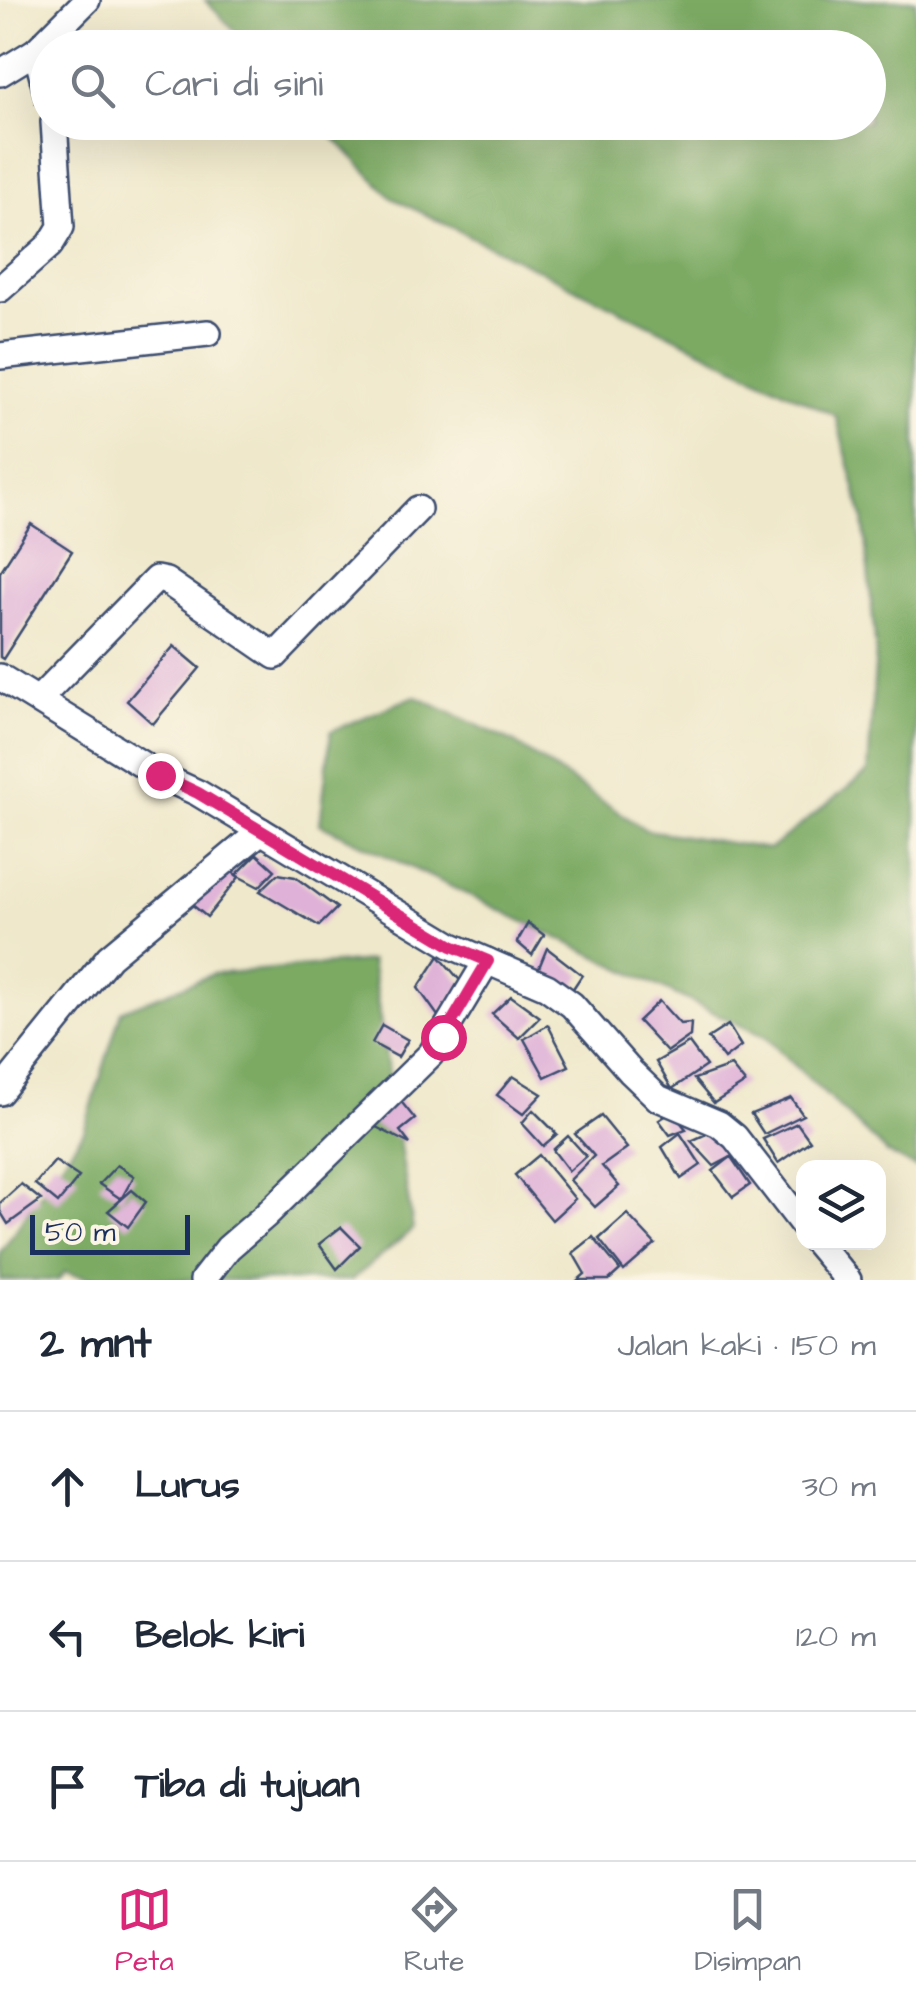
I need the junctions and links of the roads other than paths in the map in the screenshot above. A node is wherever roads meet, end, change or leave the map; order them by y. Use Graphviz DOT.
graph roads {
  1 [pos="87,0"];
  2 [pos="58,30"];
  3 [pos="30,56"];
  4 [pos="0,74"];
  5 [pos="55,140"];
  6 [pos="0,289"];
  7 [pos="208,333"];
  8 [pos="0,356"];
  9 [pos="418,509"];
  10 [pos="0,677"];
  11 [pos="38,700"];
  12 [pos="261,831"];
  13 [pos="488,961"];
  14 [pos="0,1092"];
  15 [pos="796,1216"];
  16 [pos="823,1250"];
  17 [pos="203,1280"];
  18 [pos="848,1280"];
  1 -- 2 [label="street"];
  3 -- 4 [label="street"];
  5 -- 6 [label="street"];
  7 -- 8 [label="street"];
  9 -- 11 [label="street"];
  10 -- 11 [label="street"];
  11 -- 12 [label="street"];
  12 -- 13 [label="street"];
  12 -- 14 [label="street"];
  13 -- 15 [label="street"];
  13 -- 17 [label="street"];
  16 -- 18 [label="street"];
}
